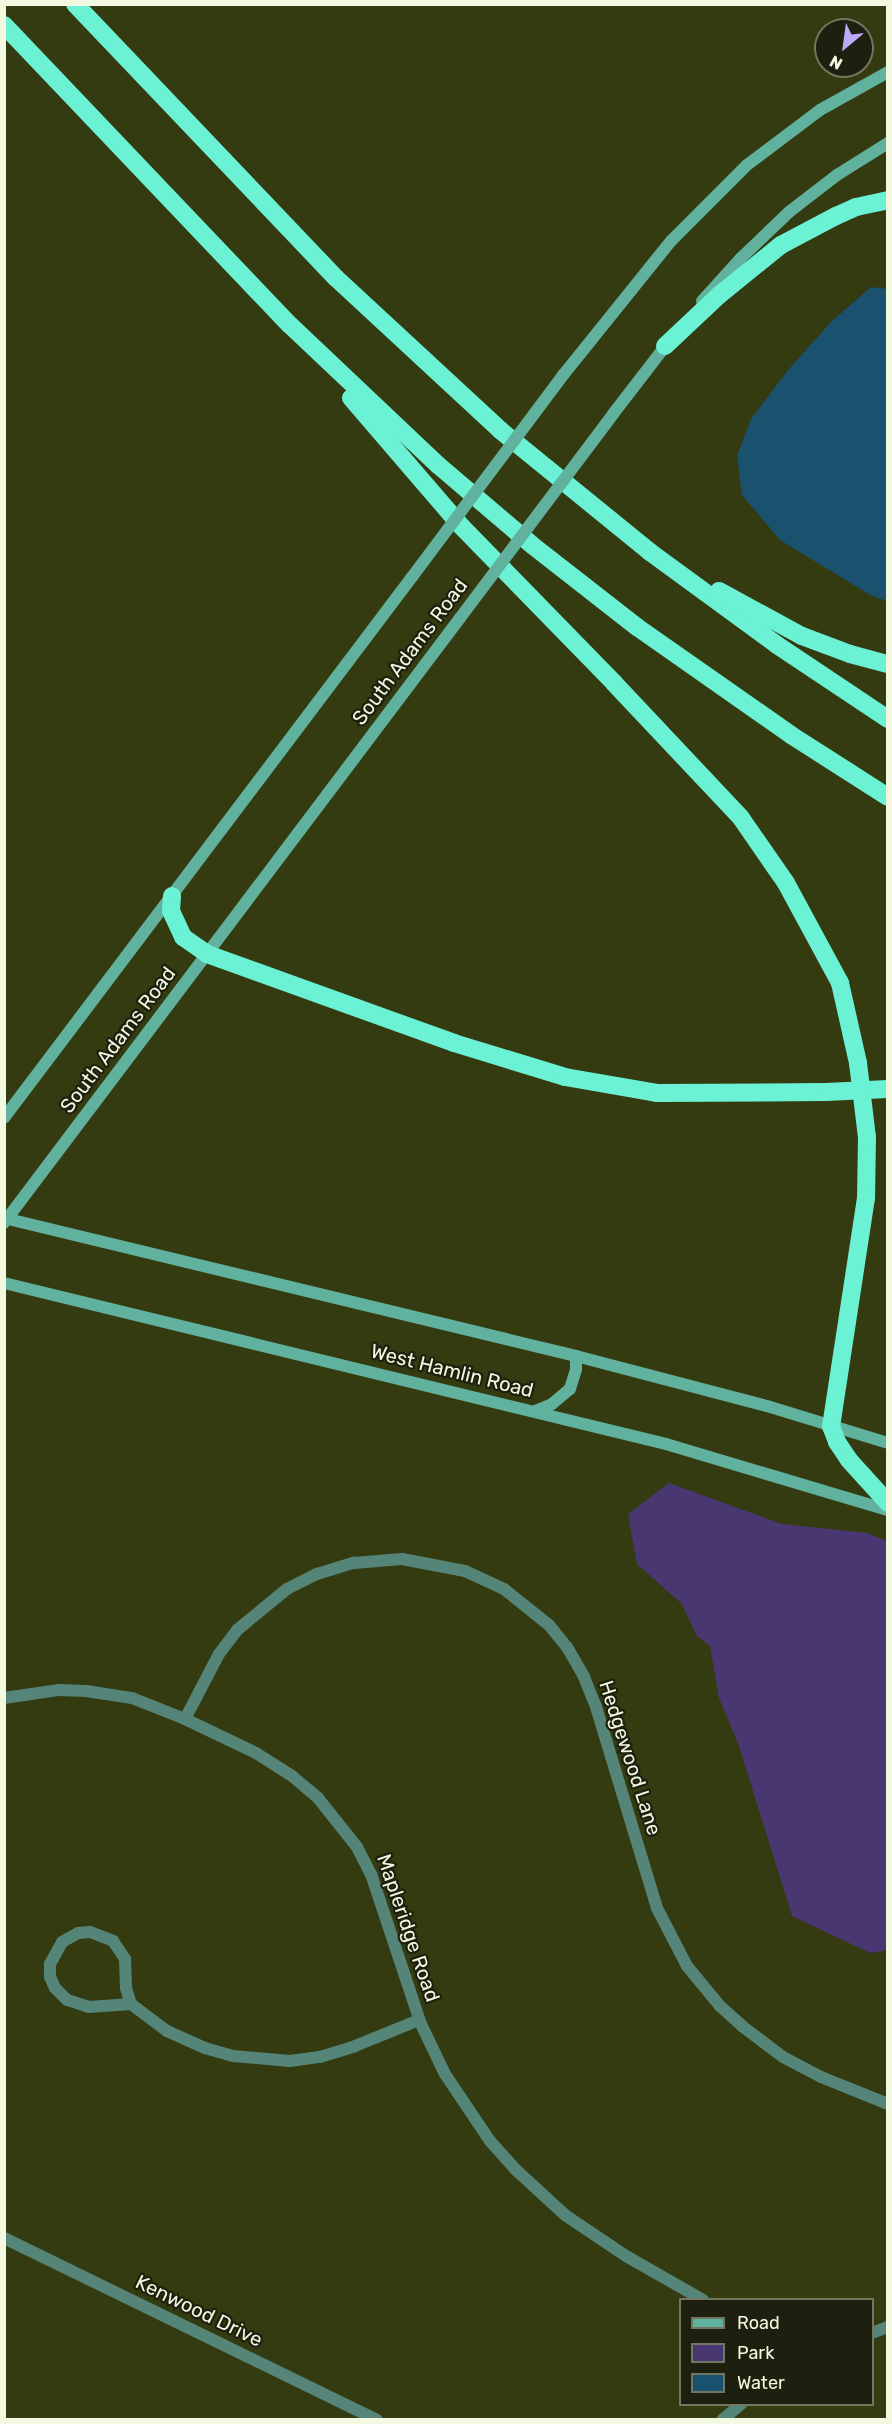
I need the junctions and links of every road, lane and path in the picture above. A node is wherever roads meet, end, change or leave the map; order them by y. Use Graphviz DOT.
graph roads {
  1 [pos="75,4"];
  2 [pos="4,25"];
  3 [pos="888,72"];
  4 [pos="888,143"];
  5 [pos="888,200"];
  6 [pos="290,325"];
  7 [pos="665,346"];
  8 [pos="650,552"];
  9 [pos="888,664"];
  10 [pos="888,719"];
  11 [pos="888,797"];
  12 [pos="172,896"];
  13 [pos="207,954"];
  14 [pos="888,1089"];
  15 [pos="4,1118"];
  16 [pos="5,1220"];
  17 [pos="4,1283"];
  18 [pos="576,1356"];
  19 [pos="534,1411"];
  20 [pos="831,1426"];
  21 [pos="888,1443"];
  22 [pos="888,1503"];
  23 [pos="888,1510"];
  24 [pos="4,1698"];
  25 [pos="185,1719"];
  26 [pos="131,2004"];
  27 [pos="419,2019"];
  28 [pos="888,2104"];
  29 [pos="4,2238"];
  30 [pos="700,2298"];
  31 [pos="888,2327"];
  32 [pos="874,2333"];
  33 [pos="739,2406"];
  34 [pos="377,2420"];
  35 [pos="722,2420"];
  1 -- 8 [label="highway"];
  2 -- 6 [label="highway"];
  3 -- 12 [label="main road, bridge"];
  4 -- 7 [label="main road, South Adams Road"];
  5 -- 7 [label="highway"];
  6 -- 11 [label="highway"];
  6 -- 20 [label="highway, bridge"];
  7 -- 13 [label="main road, South Adams Road, bridge"];
  8 -- 9 [label="highway"];
  8 -- 10 [label="highway"];
  12 -- 13 [label="highway"];
  12 -- 15 [label="main road"];
  13 -- 14 [label="highway"];
  13 -- 16 [label="main road, South Adams Road"];
  16 -- 18 [label="main road"];
  17 -- 19 [label="main road, West Hamlin Road"];
  18 -- 19 [label="main road"];
  18 -- 20 [label="main road"];
  19 -- 23 [label="main road, West Hamlin Road"];
  20 -- 21 [label="main road"];
  20 -- 22 [label="highway"];
  24 -- 25 [label="street, Mapleridge Road"];
  25 -- 27 [label="street, Mapleridge Road"];
  25 -- 28 [label="street, Hedgewood Lane"];
  26 -- 26 [label="street"];
  26 -- 27 [label="street"];
  27 -- 30 [label="street, Mapleridge Road"];
  29 -- 34 [label="street, Kenwood Drive"];
  31 -- 32 [label="street"];
  33 -- 35 [label="street"];
}
